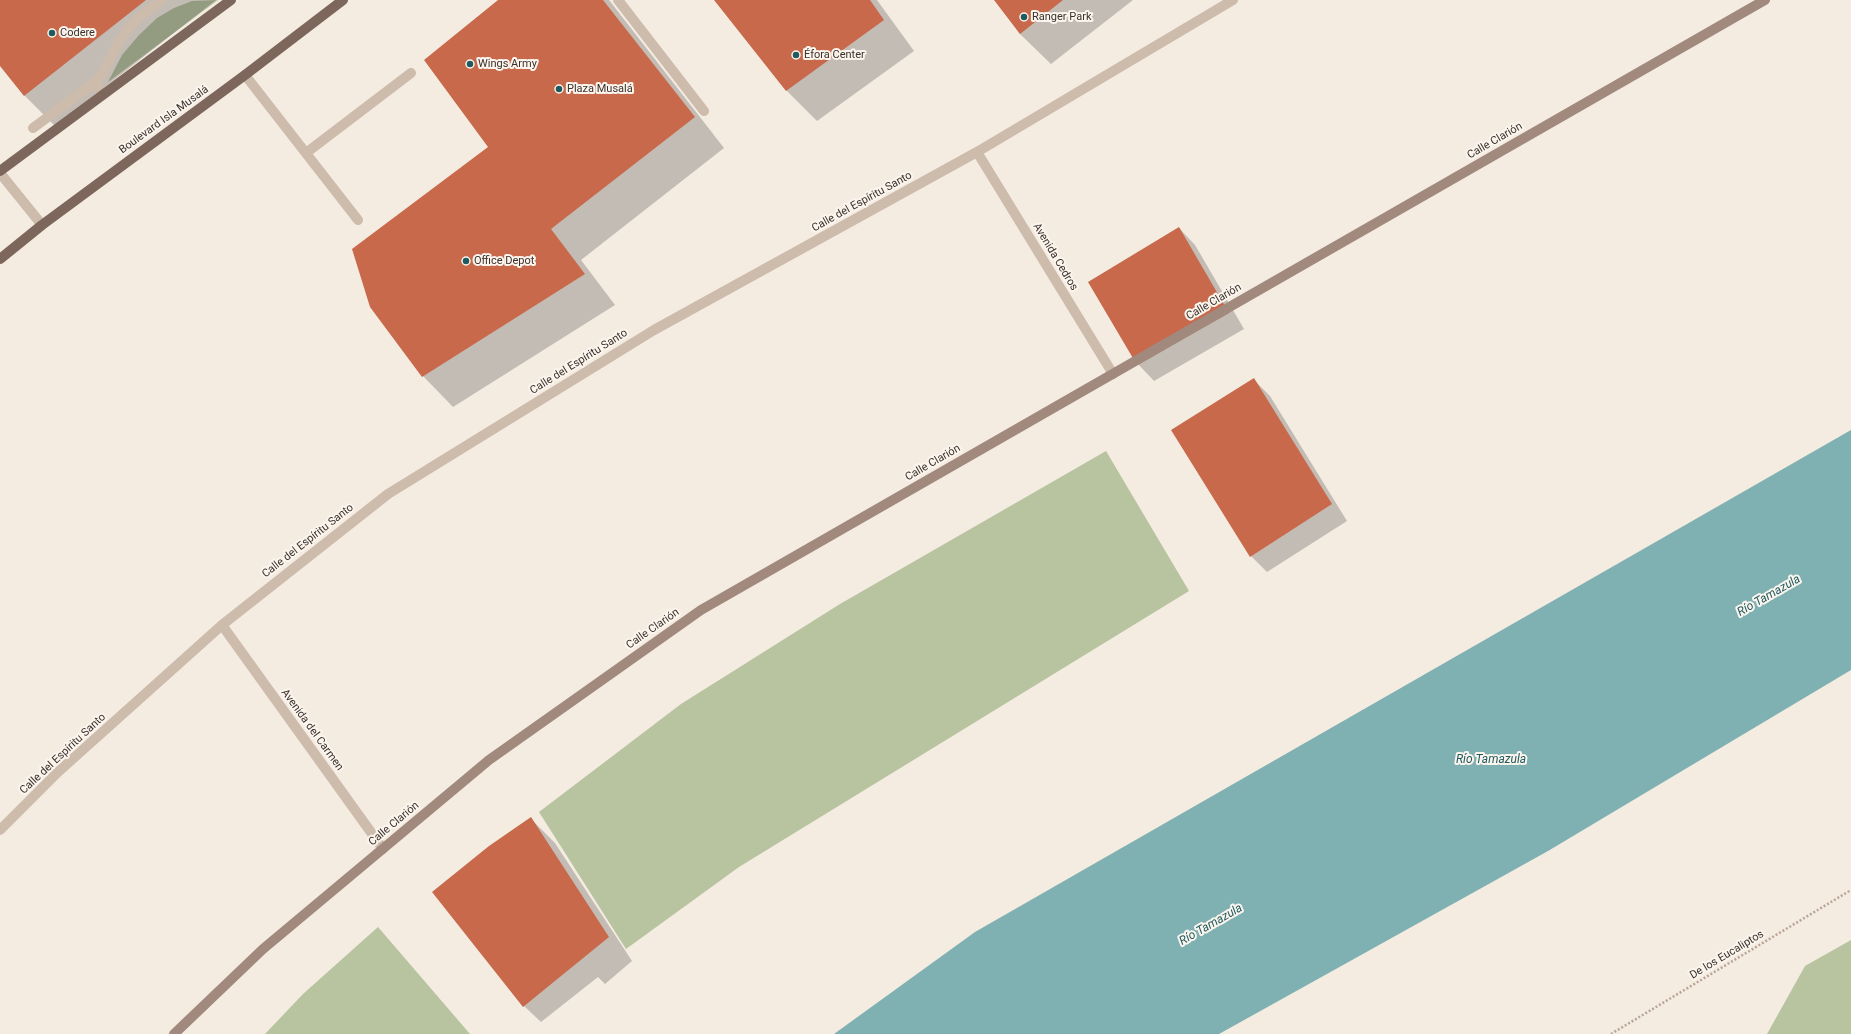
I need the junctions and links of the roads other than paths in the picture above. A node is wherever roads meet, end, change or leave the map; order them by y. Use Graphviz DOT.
graph roads {
  1 [pos="162,0"];
  2 [pos="231,0"];
  3 [pos="343,0"];
  4 [pos="618,0"];
  5 [pos="1233,0"];
  6 [pos="1765,0"];
  7 [pos="411,73"];
  8 [pos="245,75"];
  9 [pos="94,83"];
  10 [pos="102,94"];
  11 [pos="704,110"];
  12 [pos="33,128"];
  13 [pos="977,152"];
  14 [pos="306,153"];
  15 [pos="0,172"];
  16 [pos="358,220"];
  17 [pos="42,225"];
  18 [pos="0,258"];
  19 [pos="1113,374"];
  20 [pos="222,625"];
  21 [pos="0,830"];
  22 [pos="383,849"];
  23 [pos="174,1034"];
  1 -- 9 [label="street"];
  2 -- 10 [label="main road"];
  3 -- 8 [label="main road, Boulevard Isla Musalá"];
  4 -- 11 [label="street"];
  5 -- 13 [label="street, Calle del Espíritu Santo"];
  6 -- 19 [label="street, Calle Clarión"];
  7 -- 14 [label="street"];
  8 -- 14 [label="street"];
  8 -- 17 [label="main road, Boulevard Isla Musalá"];
  9 -- 10 [label="street"];
  9 -- 12 [label="street"];
  10 -- 15 [label="main road"];
  13 -- 19 [label="street, Avenida Cedros"];
  13 -- 20 [label="street, Calle del Espíritu Santo"];
  14 -- 16 [label="street"];
  15 -- 17 [label="street"];
  17 -- 18 [label="main road, Boulevard Isla Musalá"];
  19 -- 22 [label="street, Calle Clarión"];
  20 -- 21 [label="street, Calle del Espíritu Santo"];
  20 -- 22 [label="street, Avenida del Carmen"];
  22 -- 23 [label="street, Calle Clarión"];
}
